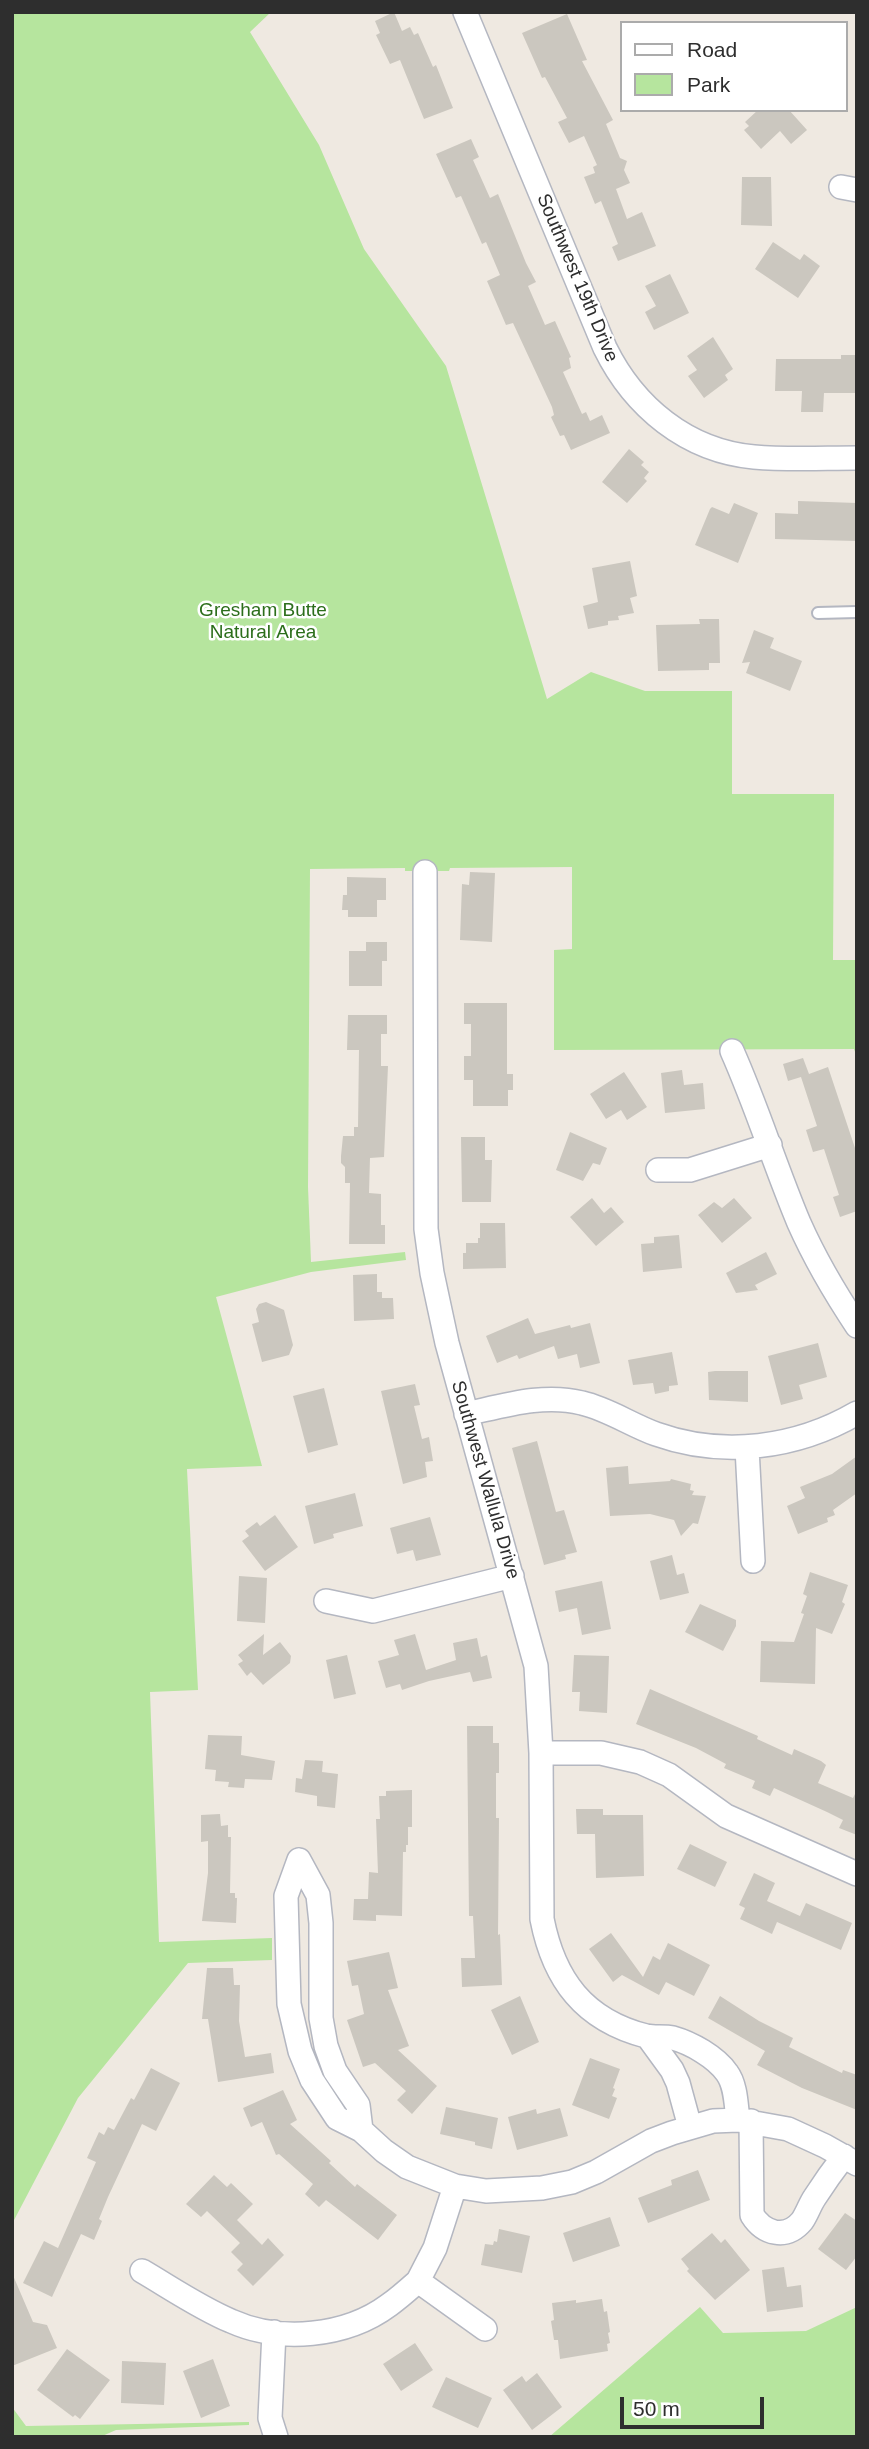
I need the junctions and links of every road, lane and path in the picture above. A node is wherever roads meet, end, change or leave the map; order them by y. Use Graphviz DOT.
graph roads {
  1 [pos="465,12"];
  2 [pos="857,458"];
  3 [pos="857,612"];
  4 [pos="818,613"];
  5 [pos="425,872"];
  6 [pos="733,1051"];
  7 [pos="770,1145"];
  8 [pos="658,1170"];
  9 [pos="857,1326"];
  10 [pos="857,1413"];
  11 [pos="466,1414"];
  12 [pos="747,1448"];
  13 [pos="753,1561"];
  14 [pos="512,1576"];
  15 [pos="326,1601"];
  16 [pos="541,1753"];
  17 [pos="857,1874"];
  18 [pos="648,2037"];
  19 [pos="744,2120"];
  20 [pos="690,2127"];
  21 [pos="361,2130"];
  22 [pos="850,2160"];
  23 [pos="455,2186"];
  24 [pos="142,2271"];
  25 [pos="418,2281"];
  26 [pos="485,2329"];
  27 [pos="274,2332"];
  28 [pos="276,2437"];
  1 -- 2 [label="street, Southwest 19th Drive"];
  3 -- 4 [label="lane"];
  5 -- 11 [label="street, Southwest Wallula Drive"];
  6 -- 7 [label="street"];
  7 -- 8 [label="street"];
  7 -- 9 [label="street"];
  10 -- 12 [label="street"];
  11 -- 12 [label="street"];
  11 -- 14 [label="street, Southwest Wallula Drive"];
  12 -- 13 [label="street"];
  14 -- 15 [label="street"];
  14 -- 16 [label="street, Southwest Wallula Drive"];
  16 -- 17 [label="street"];
  16 -- 18 [label="street, Southwest Wallula Drive"];
  18 -- 19 [label="street, Southwest Wallula Drive"];
  18 -- 20 [label="street"];
  19 -- 20 [label="street"];
  19 -- 22 [label="street"];
  19 -- 22 [label="street, Southwest Wallula Drive"];
  20 -- 23 [label="street"];
  21 -- 21 [label="street"];
  21 -- 23 [label="street"];
  23 -- 25 [label="street"];
  24 -- 27 [label="street"];
  25 -- 26 [label="street"];
  25 -- 27 [label="street"];
  27 -- 28 [label="street"];
}
